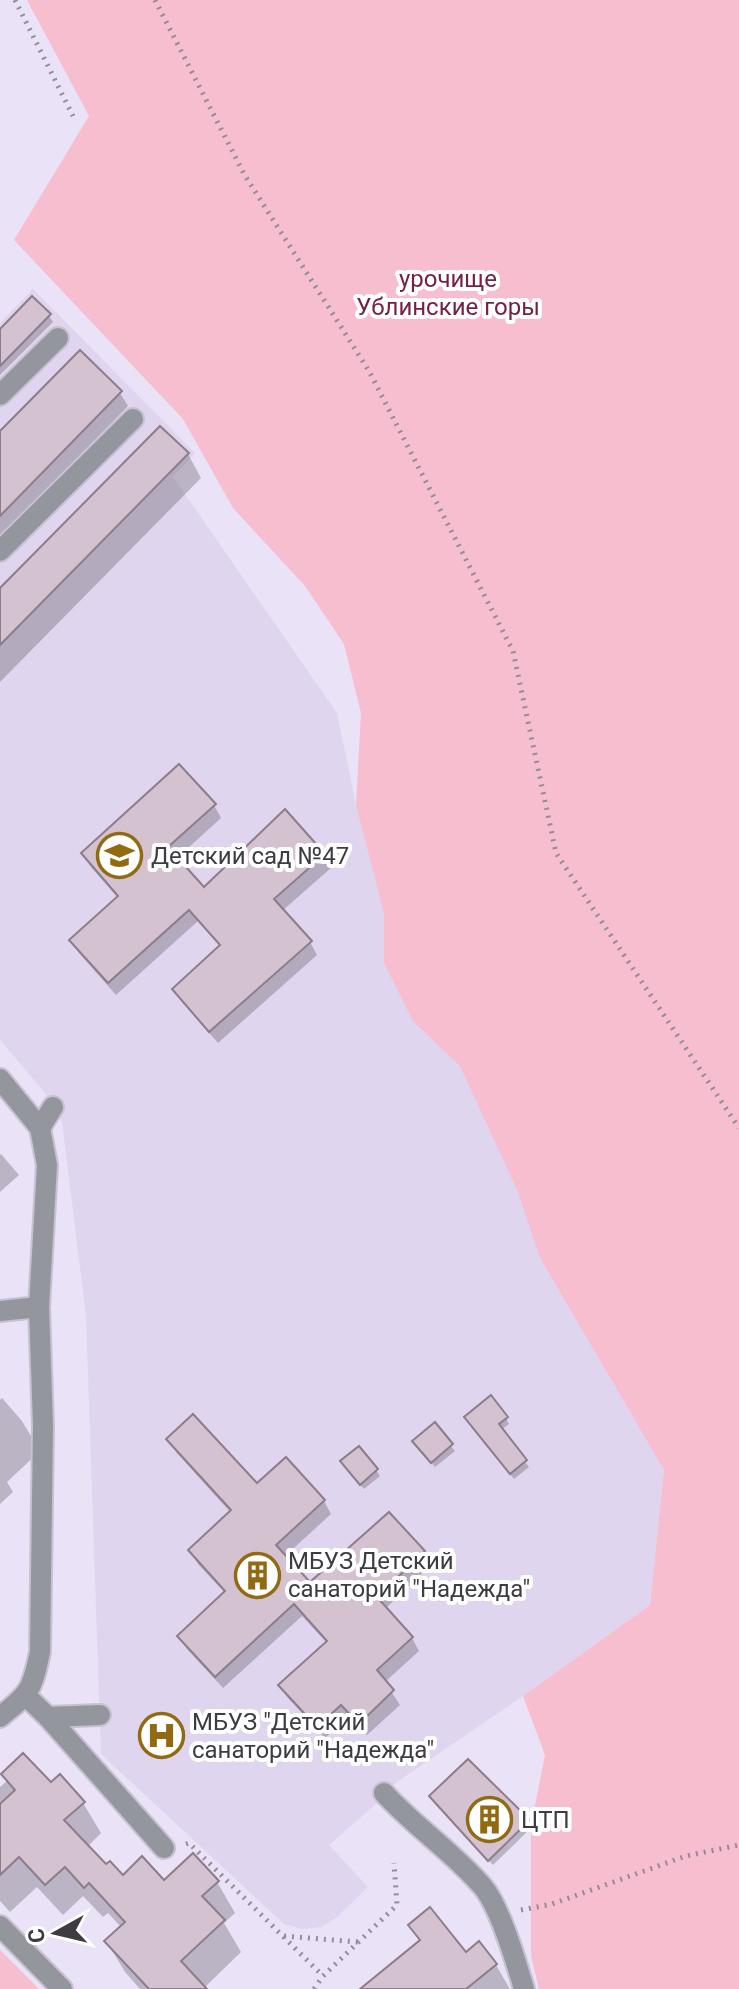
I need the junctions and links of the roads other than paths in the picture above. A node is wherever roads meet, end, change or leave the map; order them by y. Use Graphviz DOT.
graph roads {
  1 [pos="58,338"];
  2 [pos="0,395"];
  3 [pos="133,419"];
  4 [pos="0,551"];
  5 [pos="0,1079"];
  6 [pos="53,1107"];
  7 [pos="40,1128"];
  8 [pos="39,1307"];
  9 [pos="0,1311"];
  10 [pos="26,1696"];
  11 [pos="100,1715"];
  12 [pos="0,1717"];
  13 [pos="48,1717"];
  14 [pos="384,1793"];
  15 [pos="164,1848"];
  16 [pos="0,1926"];
  17 [pos="62,1989"];
  18 [pos="524,1989"];
  1 -- 2 [label="lane"];
  3 -- 4 [label="lane"];
  5 -- 7 [label="lane"];
  6 -- 7 [label="lane"];
  7 -- 8 [label="lane"];
  8 -- 9 [label="lane"];
  8 -- 10 [label="lane"];
  10 -- 12 [label="lane"];
  10 -- 13 [label="lane"];
  11 -- 13 [label="lane"];
  13 -- 15 [label="lane"];
  14 -- 18 [label="lane"];
  16 -- 17 [label="lane"];
}
